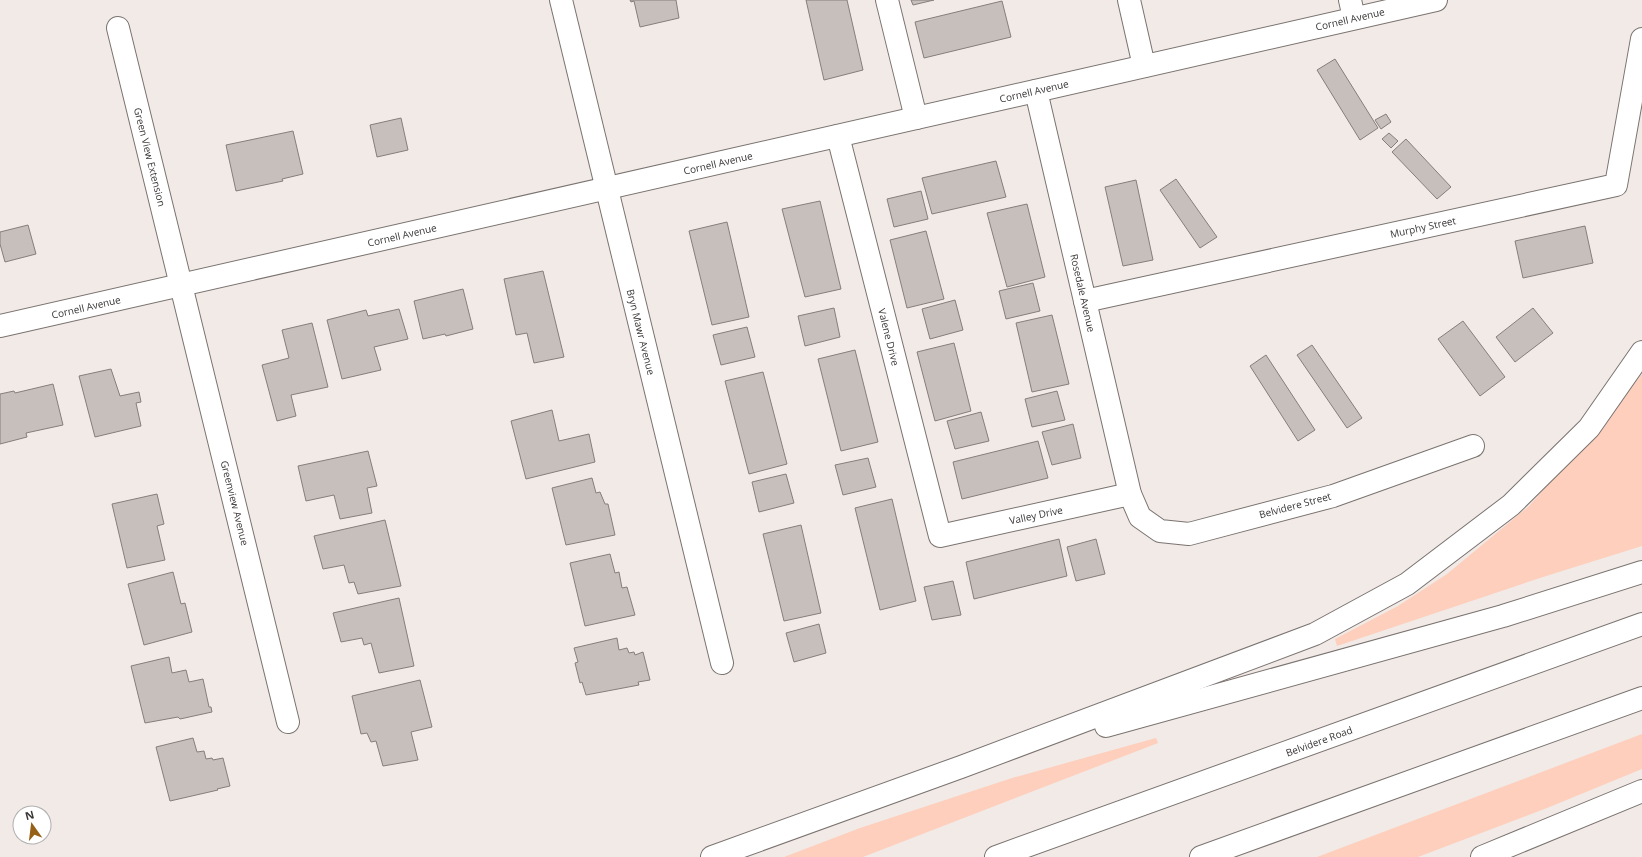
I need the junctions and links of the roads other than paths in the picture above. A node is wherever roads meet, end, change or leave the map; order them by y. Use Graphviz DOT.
graph roads {
  1 [pos="560,0"];
  2 [pos="887,0"];
  3 [pos="1129,0"];
  4 [pos="1436,0"];
  5 [pos="1352,9"];
  6 [pos="118,28"];
  7 [pos="1642,39"];
  8 [pos="1144,66"];
  9 [pos="1036,91"];
  10 [pos="916,118"];
  11 [pos="838,136"];
  12 [pos="606,189"];
  13 [pos="182,285"];
  14 [pos="1085,301"];
  15 [pos="0,326"];
  16 [pos="1642,352"];
  17 [pos="1473,446"];
  18 [pos="1130,494"];
  19 [pos="942,536"];
  20 [pos="1642,572"];
  21 [pos="1642,624"];
  22 [pos="722,663"];
  23 [pos="1642,698"];
  24 [pos="288,722"];
  25 [pos="960,767"];
  26 [pos="1642,791"];
  27 [pos="1642,806"];
  28 [pos="712,857"];
  29 [pos="996,857"];
  30 [pos="1201,857"];
  31 [pos="1482,857"];
  1 -- 12 [label="street, Bryn Mawr Avenue"];
  2 -- 10 [label="street"];
  3 -- 8 [label="street"];
  4 -- 5 [label="street, Cornell Avenue"];
  5 -- 8 [label="street, Cornell Avenue"];
  6 -- 13 [label="street, Green View Extension"];
  7 -- 14 [label="street, Murphy Street"];
  8 -- 9 [label="street, Cornell Avenue"];
  9 -- 10 [label="street, Cornell Avenue"];
  9 -- 14 [label="street, Rosedale Avenue"];
  10 -- 11 [label="street, Cornell Avenue"];
  11 -- 12 [label="street, Cornell Avenue"];
  11 -- 19 [label="street, Valene Drive"];
  12 -- 13 [label="street, Cornell Avenue"];
  12 -- 22 [label="street, Bryn Mawr Avenue"];
  13 -- 15 [label="street, Cornell Avenue"];
  13 -- 24 [label="street, Greenview Avenue"];
  14 -- 18 [label="street, Rosedale Avenue"];
  16 -- 25 [label="street"];
  17 -- 18 [label="street, Belvidere Street"];
  18 -- 19 [label="street, Valley Drive"];
  20 -- 25 [label="street"];
  21 -- 29 [label="street, Belvidere Road"];
  23 -- 30 [label="street"];
  25 -- 28 [label="street"];
  26 -- 31 [label="street"];
  27 -- 31 [label="street"];
}
